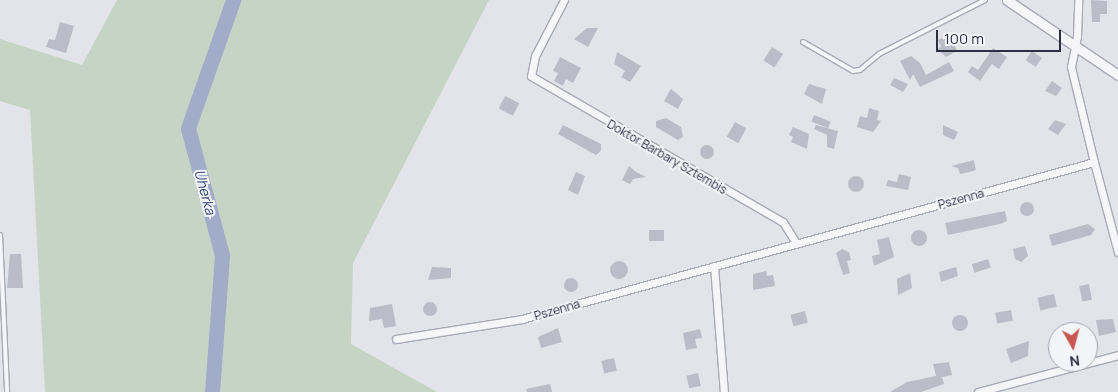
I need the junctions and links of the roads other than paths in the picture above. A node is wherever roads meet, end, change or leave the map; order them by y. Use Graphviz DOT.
graph roads {
  1 [pos="564,0"];
  2 [pos="985,0"];
  3 [pos="1007,0"];
  4 [pos="1078,0"];
  5 [pos="803,42"];
  6 [pos="1074,46"];
  7 [pos="1118,75"];
  8 [pos="1094,162"];
  9 [pos="0,235"];
  10 [pos="796,243"];
  11 [pos="1118,252"];
  12 [pos="714,266"];
  13 [pos="396,340"];
  14 [pos="1118,355"];
  15 [pos="7,392"];
  16 [pos="724,392"];
  17 [pos="978,392"];
  1 -- 10 [label="street, Doktor Barbary Sztembis"];
  2 -- 5 [label="lane"];
  3 -- 6 [label="street"];
  4 -- 6 [label="street"];
  6 -- 7 [label="street"];
  6 -- 8 [label="street"];
  8 -- 10 [label="street, Pszenna"];
  8 -- 11 [label="street"];
  9 -- 15 [label="lane"];
  10 -- 12 [label="street, Pszenna"];
  12 -- 13 [label="street, Pszenna"];
  12 -- 16 [label="street"];
  14 -- 17 [label="street"];
}
